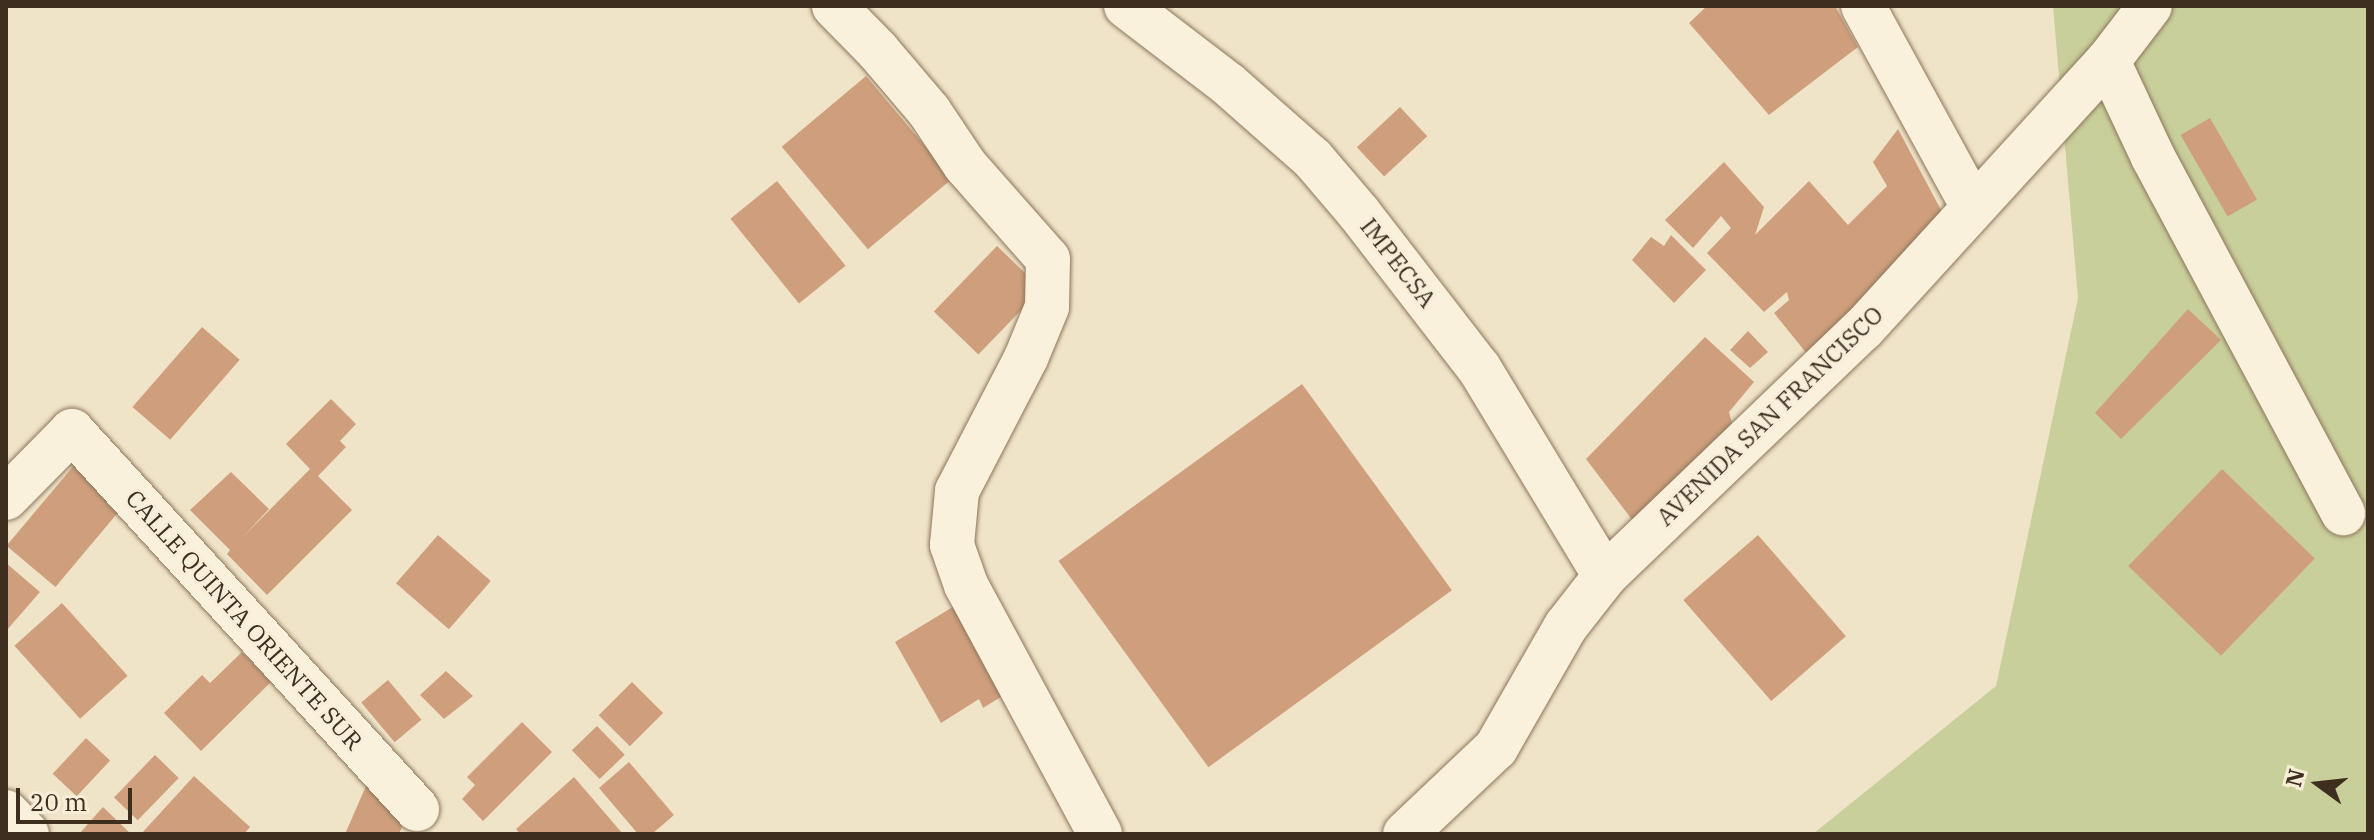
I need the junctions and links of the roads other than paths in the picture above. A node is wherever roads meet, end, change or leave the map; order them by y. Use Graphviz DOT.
graph roads {
  1 [pos="834,6"];
  2 [pos="1126,6"];
  3 [pos="1863,6"];
  4 [pos="2150,6"];
  5 [pos="2108,61"];
  6 [pos="1973,207"];
  7 [pos="6,498"];
  8 [pos="2343,513"];
  9 [pos="1605,576"];
  10 [pos="417,809"];
  11 [pos="6,812"];
  12 [pos="27,834"];
  13 [pos="1100,834"];
  14 [pos="1405,834"];
  1 -- 13 [label="street"];
  2 -- 9 [label="street, IMPECSA"];
  3 -- 6 [label="street"];
  4 -- 5 [label="street, AVENIDA SAN FRANCISCO"];
  5 -- 6 [label="street, AVENIDA SAN FRANCISCO"];
  5 -- 8 [label="street"];
  6 -- 9 [label="street, AVENIDA SAN FRANCISCO"];
  7 -- 10 [label="street, CALLE QUINTA ORIENTE SUR"];
  9 -- 14 [label="street, AVENIDA SAN FRANCISCO"];
  11 -- 12 [label="street"];
}
